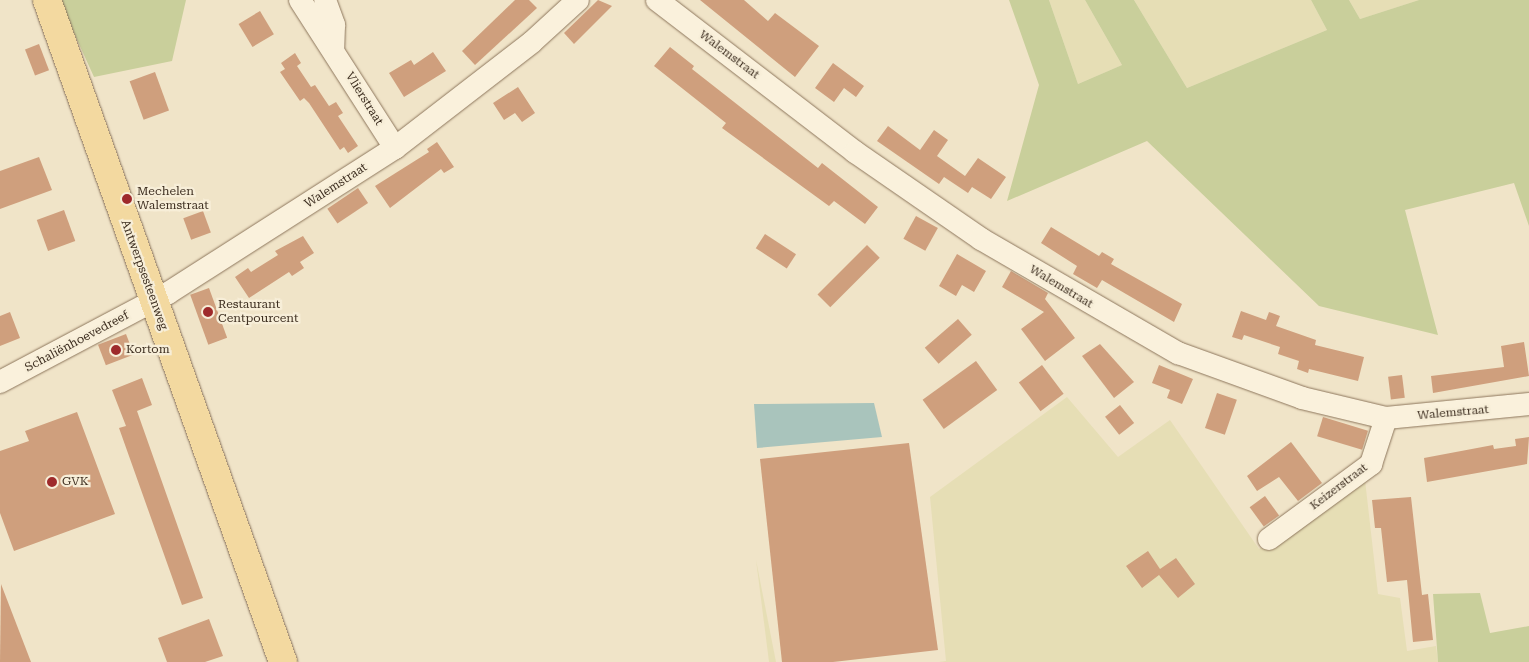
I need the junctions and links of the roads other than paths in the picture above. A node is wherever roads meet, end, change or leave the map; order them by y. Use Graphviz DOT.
graph roads {
  1 [pos="47,0"];
  2 [pos="300,0"];
  3 [pos="325,0"];
  4 [pos="578,0"];
  5 [pos="657,0"];
  6 [pos="333,50"];
  7 [pos="395,148"];
  8 [pos="154,301"];
  9 [pos="0,382"];
  10 [pos="1529,404"];
  11 [pos="1386,418"];
  12 [pos="1269,539"];
  13 [pos="283,662"];
  1 -- 8 [label="main road, Antwerpsesteenweg"];
  2 -- 6 [label="street, Vlierstraat"];
  3 -- 6 [label="street"];
  4 -- 7 [label="street, Walemstraat"];
  5 -- 11 [label="street, Walemstraat"];
  6 -- 7 [label="street, Vlierstraat"];
  7 -- 8 [label="street, Walemstraat"];
  8 -- 9 [label="street, Schaliënhoevedreef"];
  8 -- 13 [label="main road, Antwerpsesteenweg"];
  10 -- 11 [label="street, Walemstraat"];
  11 -- 12 [label="street, Keizerstraat"];
}
